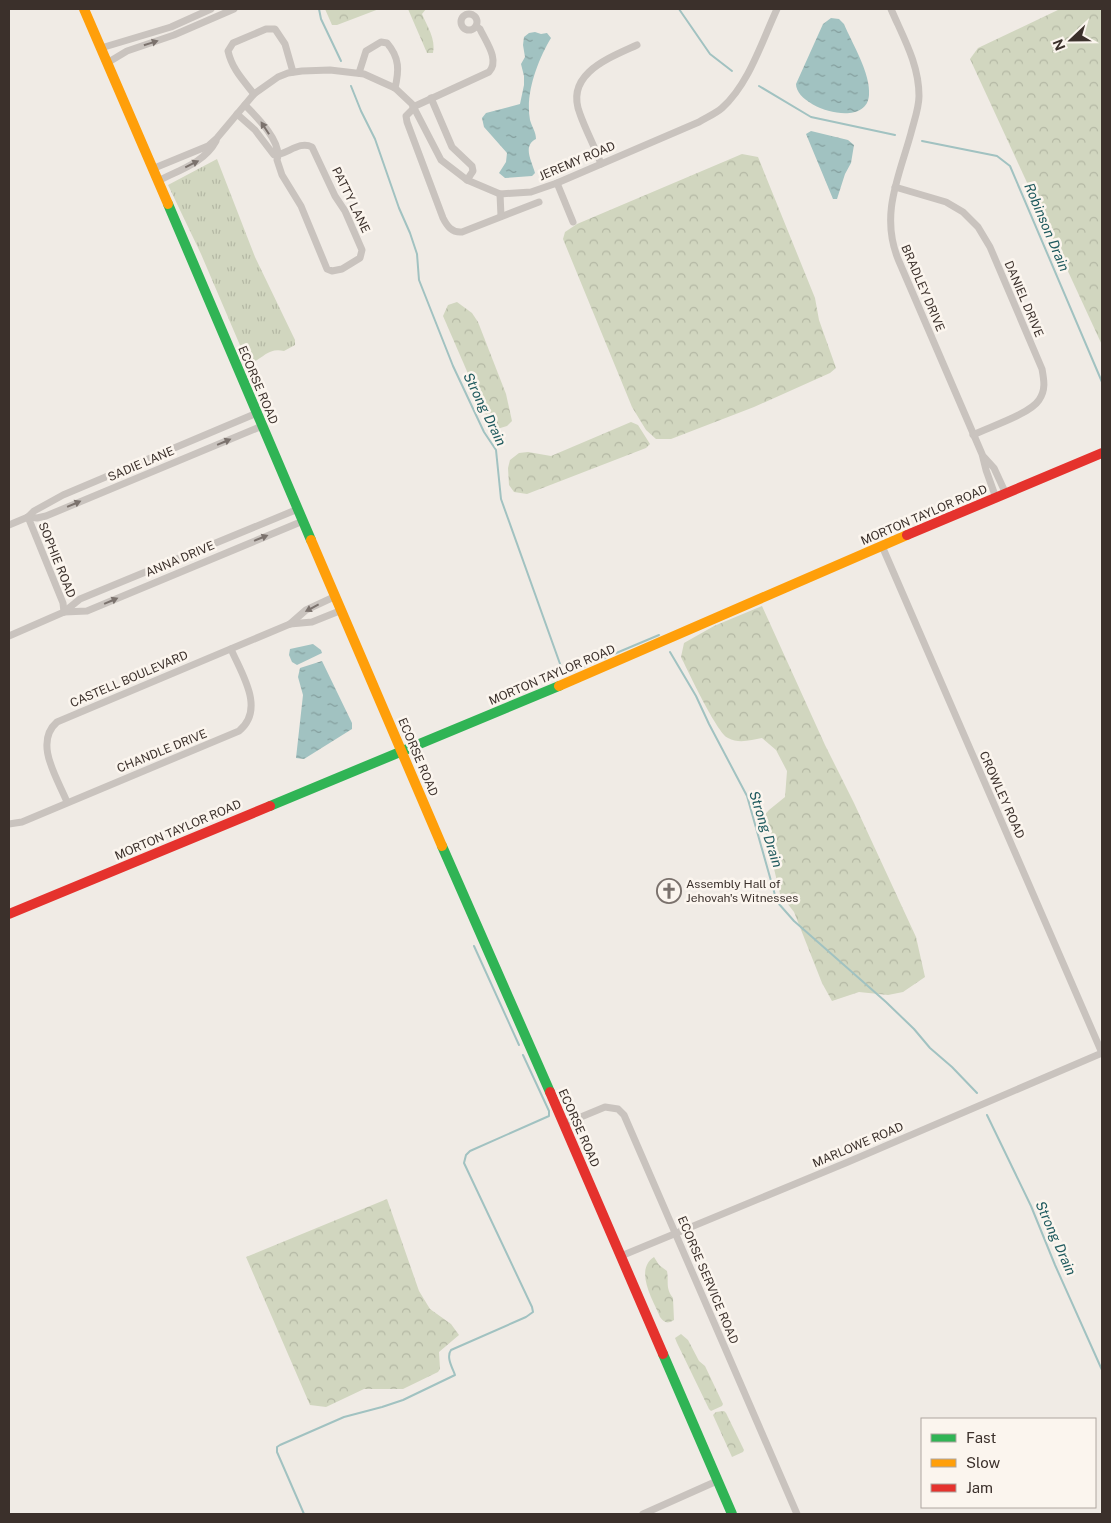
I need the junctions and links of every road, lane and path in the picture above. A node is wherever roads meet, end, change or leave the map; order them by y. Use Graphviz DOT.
graph roads {
  1 [pos="84,9"];
  2 [pos="211,9"];
  3 [pos="234,9"];
  4 [pos="777,9"];
  5 [pos="891,9"];
  6 [pos="476,26"];
  7 [pos="636,45"];
  8 [pos="100,48"];
  9 [pos="107,63"];
  10 [pos="293,72"];
  11 [pos="359,73"];
  12 [pos="395,88"];
  13 [pos="254,94"];
  14 [pos="431,98"];
  15 [pos="245,105"];
  16 [pos="413,107"];
  17 [pos="237,114"];
  18 [pos="217,138"];
  19 [pos="279,155"];
  20 [pos="601,164"];
  21 [pos="152,169"];
  22 [pos="467,180"];
  23 [pos="158,181"];
  24 [pos="557,183"];
  25 [pos="895,187"];
  26 [pos="500,194"];
  27 [pos="538,202"];
  28 [pos="501,216"];
  29 [pos="573,222"];
  30 [pos="257,413"];
  31 [pos="262,426"];
  32 [pos="973,435"];
  33 [pos="1102,454"];
  34 [pos="1001,496"];
  35 [pos="298,509"];
  36 [pos="28,517"];
  37 [pos="303,521"];
  38 [pos="9,525"];
  39 [pos="882,546"];
  40 [pos="336,596"];
  41 [pos="342,610"];
  42 [pos="64,612"];
  43 [pos="290,624"];
  44 [pos="9,636"];
  45 [pos="231,649"];
  46 [pos="401,750"];
  47 [pos="67,802"];
  48 [pos="9,824"];
  49 [pos="9,914"];
  50 [pos="1102,1053"];
  51 [pos="564,1124"];
  52 [pos="676,1233"];
  53 [pos="621,1256"];
  54 [pos="717,1481"];
  55 [pos="643,1514"];
  56 [pos="732,1514"];
  57 [pos="797,1514"];
  1 -- 8 [label="main road, ECORSE ROAD"];
  2 -- 8 [label="street"];
  9 -- 3 [label="street, one-way"];
  4 -- 20 [label="street, JEREMY ROAD"];
  5 -- 25 [label="street, BRADLEY DRIVE"];
  6 -- 14 [label="street"];
  7 -- 20 [label="street"];
  8 -- 9 [label="main road, ECORSE ROAD"];
  9 -- 21 [label="main road, ECORSE ROAD"];
  10 -- 11 [label="street, JEREMY ROAD"];
  10 -- 13 [label="street, JEREMY ROAD"];
  10 -- 13 [label="street"];
  11 -- 12 [label="street, JEREMY ROAD"];
  11 -- 12 [label="street"];
  12 -- 16 [label="street, JEREMY ROAD"];
  13 -- 15 [label="street, JEREMY ROAD"];
  14 -- 16 [label="street"];
  14 -- 22 [label="street"];
  15 -- 17 [label="street, JEREMY ROAD"];
  19 -- 15 [label="street, PATTY LANE, one-way"];
  16 -- 22 [label="street, JEREMY ROAD"];
  16 -- 28 [label="street"];
  17 -- 18 [label="street, JEREMY ROAD"];
  17 -- 19 [label="street"];
  18 -- 21 [label="street, JEREMY ROAD"];
  23 -- 18 [label="street, JEREMY ROAD, one-way"];
  19 -- 19 [label="street, PATTY LANE"];
  20 -- 24 [label="street, JEREMY ROAD"];
  21 -- 23 [label="main road, ECORSE ROAD"];
  22 -- 26 [label="street, JEREMY ROAD"];
  23 -- 30 [label="main road, ECORSE ROAD"];
  24 -- 26 [label="street, JEREMY ROAD"];
  24 -- 29 [label="street"];
  25 -- 32 [label="street, BRADLEY DRIVE"];
  25 -- 32 [label="street, DANIEL DRIVE"];
  26 -- 28 [label="street"];
  27 -- 28 [label="street"];
  30 -- 31 [label="main road, ECORSE ROAD"];
  30 -- 36 [label="street, SADIE LANE"];
  31 -- 35 [label="main road, ECORSE ROAD"];
  36 -- 31 [label="street, SADIE LANE, one-way"];
  32 -- 34 [label="street, BRADLEY DRIVE"];
  33 -- 34 [label="main road, MORTON TAYLOR ROAD"];
  34 -- 39 [label="main road, MORTON TAYLOR ROAD"];
  35 -- 37 [label="main road, ECORSE ROAD"];
  35 -- 42 [label="street, ANNA DRIVE"];
  36 -- 38 [label="street, SADIE LANE"];
  36 -- 42 [label="street, SOPHIE ROAD"];
  37 -- 40 [label="main road, ECORSE ROAD"];
  42 -- 37 [label="street, ANNA DRIVE, one-way"];
  39 -- 46 [label="main road, MORTON TAYLOR ROAD"];
  39 -- 50 [label="street, CROWLEY ROAD"];
  40 -- 41 [label="main road, ECORSE ROAD"];
  40 -- 43 [label="street, CASTELL BOULEVARD, one-way"];
  41 -- 43 [label="street, CASTELL BOULEVARD"];
  41 -- 46 [label="main road, ECORSE ROAD"];
  42 -- 44 [label="street, ANNA DRIVE"];
  43 -- 45 [label="street, CASTELL BOULEVARD"];
  45 -- 47 [label="street, CASTELL BOULEVARD"];
  45 -- 47 [label="street, CHANDLE DRIVE"];
  46 -- 49 [label="main road, MORTON TAYLOR ROAD"];
  46 -- 51 [label="main road, ECORSE ROAD"];
  47 -- 48 [label="street, CHANDLE DRIVE"];
  50 -- 52 [label="street, MARLOWE ROAD"];
  51 -- 52 [label="street, ECORSE SERVICE ROAD"];
  51 -- 53 [label="main road, ECORSE ROAD"];
  52 -- 53 [label="street, MARLOWE ROAD"];
  52 -- 57 [label="street, ECORSE SERVICE ROAD"];
  53 -- 54 [label="main road, ECORSE ROAD"];
  54 -- 55 [label="street"];
  54 -- 56 [label="main road, ECORSE ROAD"];
}
